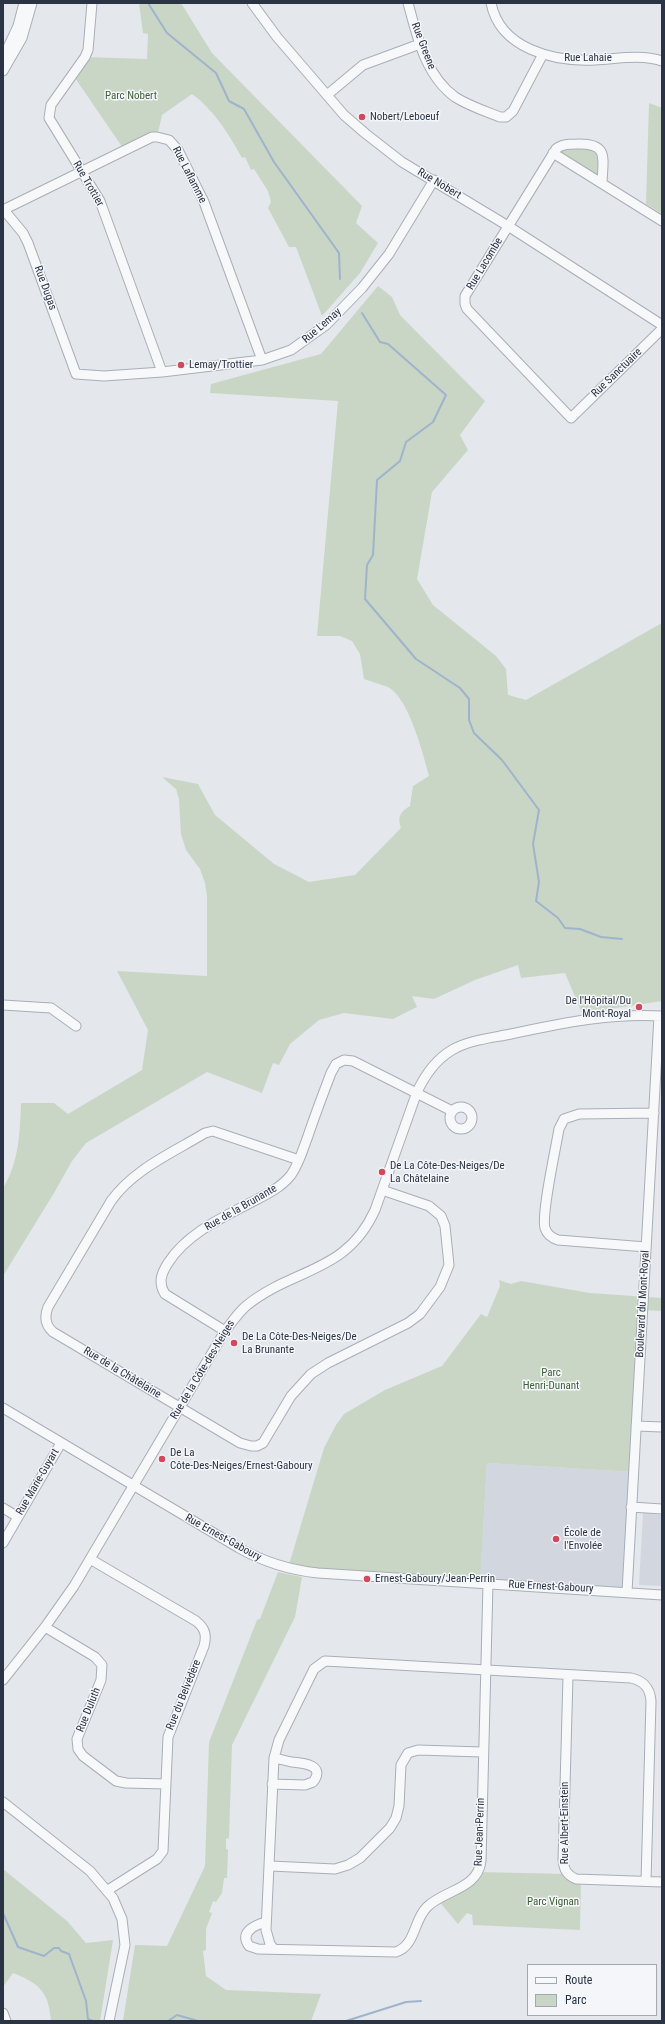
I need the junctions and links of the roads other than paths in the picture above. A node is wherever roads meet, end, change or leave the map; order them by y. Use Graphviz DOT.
graph roads {
  1 [pos="24,3"];
  2 [pos="32,3"];
  3 [pos="92,3"];
  4 [pos="252,3"];
  5 [pos="408,3"];
  6 [pos="491,3"];
  7 [pos="420,44"];
  8 [pos="543,54"];
  9 [pos="3,58"];
  10 [pos="662,61"];
  11 [pos="3,71"];
  12 [pos="327,95"];
  13 [pos="553,153"];
  14 [pos="82,171"];
  15 [pos="434,180"];
  16 [pos="602,183"];
  17 [pos="3,209"];
  18 [pos="662,221"];
  19 [pos="508,226"];
  20 [pos="662,325"];
  21 [pos="662,329"];
  22 [pos="262,360"];
  23 [pos="162,372"];
  24 [pos="76,374"];
  25 [pos="571,418"];
  26 [pos="3,1005"];
  27 [pos="661,1016"];
  28 [pos="76,1026"];
  29 [pos="417,1092"];
  30 [pos="452,1111"];
  31 [pos="654,1113"];
  32 [pos="299,1160"];
  33 [pos="382,1190"];
  34 [pos="646,1247"];
  35 [pos="225,1331"];
  36 [pos="180,1407"];
  37 [pos="3,1408"];
  38 [pos="636,1426"];
  39 [pos="662,1427"];
  40 [pos="60,1443"];
  41 [pos="133,1486"];
  42 [pos="631,1507"];
  43 [pos="3,1508"];
  44 [pos="662,1509"];
  45 [pos="18,1517"];
  46 [pos="3,1543"];
  47 [pos="90,1559"];
  48 [pos="488,1584"];
  49 [pos="627,1592"];
  50 [pos="662,1595"];
  51 [pos="45,1627"];
  52 [pos="486,1670"];
  53 [pos="568,1676"];
  54 [pos="3,1680"];
  55 [pos="482,1752"];
  56 [pos="274,1758"];
  57 [pos="166,1784"];
  58 [pos="272,1784"];
  59 [pos="3,1802"];
  60 [pos="270,1866"];
  61 [pos="646,1881"];
  62 [pos="662,1882"];
  63 [pos="108,1890"];
  64 [pos="266,1922"];
  65 [pos="274,1949"];
  66 [pos="3,2014"];
  67 [pos="6,2021"];
  68 [pos="109,2021"];
  1 -- 9 [label="street"];
  2 -- 11 [label="street"];
  3 -- 14 [label="street, Rue Trottier"];
  4 -- 12 [label="street, Rue Nobert"];
  5 -- 7 [label="street, Rue Greene"];
  6 -- 8 [label="street, Rue Lahaie"];
  7 -- 8 [label="street, Rue Greene"];
  7 -- 12 [label="street"];
  8 -- 10 [label="street, Rue Lahaie"];
  12 -- 15 [label="street, Rue Nobert"];
  13 -- 16 [label="street"];
  13 -- 16 [label="street"];
  13 -- 19 [label="street, Rue Lacombe"];
  14 -- 17 [label="street, Rue Laflamme"];
  14 -- 22 [label="street, Rue Laflamme"];
  14 -- 23 [label="street, Rue Trottier"];
  15 -- 19 [label="street, Rue Nobert"];
  15 -- 22 [label="street, Rue Lemay"];
  16 -- 18 [label="street"];
  17 -- 24 [label="street, Rue Dugas"];
  19 -- 20 [label="street, Rue Nobert"];
  19 -- 25 [label="street, Rue Lacombe"];
  21 -- 25 [label="street, Rue Sanctuaire"];
  22 -- 23 [label="street, Rue Lemay"];
  23 -- 24 [label="street, Rue Lemay"];
  26 -- 28 [label="street"];
  27 -- 29 [label="street, Rue de la Côte-des-Neiges"];
  27 -- 31 [label="street, Boulevard du Mont-Royal"];
  29 -- 30 [label="street, Rue de la Brunante"];
  29 -- 32 [label="street, Rue de la Brunante"];
  29 -- 33 [label="street, Rue de la Côte-des-Neiges"];
  31 -- 34 [label="street, Boulevard du Mont-Royal"];
  31 -- 34 [label="street"];
  32 -- 35 [label="street, Rue de la Brunante"];
  32 -- 36 [label="street, Rue de la Châtelaine"];
  33 -- 35 [label="street, Rue de la Côte-des-Neiges"];
  33 -- 36 [label="street, Rue de la Châtelaine"];
  34 -- 38 [label="street, Boulevard du Mont-Royal"];
  35 -- 36 [label="street, Rue de la Côte-des-Neiges"];
  36 -- 41 [label="street, Rue de la Côte-des-Neiges"];
  37 -- 40 [label="street, Rue Ernest-Gaboury"];
  38 -- 39 [label="street"];
  38 -- 42 [label="street, Boulevard du Mont-Royal"];
  40 -- 41 [label="street, Rue Ernest-Gaboury"];
  40 -- 45 [label="street, Rue Marie-Guyart"];
  41 -- 47 [label="street, Rue de la Côte-des-Neiges"];
  41 -- 48 [label="street, Rue Ernest-Gaboury"];
  42 -- 44 [label="street"];
  42 -- 49 [label="street, Boulevard du Mont-Royal"];
  43 -- 45 [label="street"];
  45 -- 46 [label="street, Rue Marie-Guyart"];
  47 -- 51 [label="street, Rue de la Côte-des-Neiges"];
  47 -- 57 [label="street, Rue du Belvédère"];
  48 -- 49 [label="street, Rue Ernest-Gaboury"];
  48 -- 52 [label="street, Rue Jean-Perrin"];
  49 -- 50 [label="street, Rue Ernest-Gaboury"];
  51 -- 54 [label="street, Rue de la Côte-des-Neiges"];
  51 -- 57 [label="street, Rue Duluth"];
  52 -- 53 [label="street"];
  52 -- 55 [label="street, Rue Jean-Perrin"];
  52 -- 56 [label="street"];
  53 -- 61 [label="street"];
  53 -- 61 [label="street, Rue Albert-Einstein"];
  55 -- 60 [label="street"];
  55 -- 65 [label="street, Rue Jean-Perrin"];
  56 -- 58 [label="street"];
  56 -- 58 [label="street"];
  57 -- 63 [label="street, Rue du Belvédère"];
  58 -- 60 [label="street"];
  59 -- 63 [label="street"];
  60 -- 64 [label="street"];
  61 -- 62 [label="street, Rue Albert-Einstein"];
  63 -- 68 [label="street"];
  64 -- 65 [label="street"];
  64 -- 65 [label="street, Rue Jean-Perrin"];
  66 -- 67 [label="street"];
}
